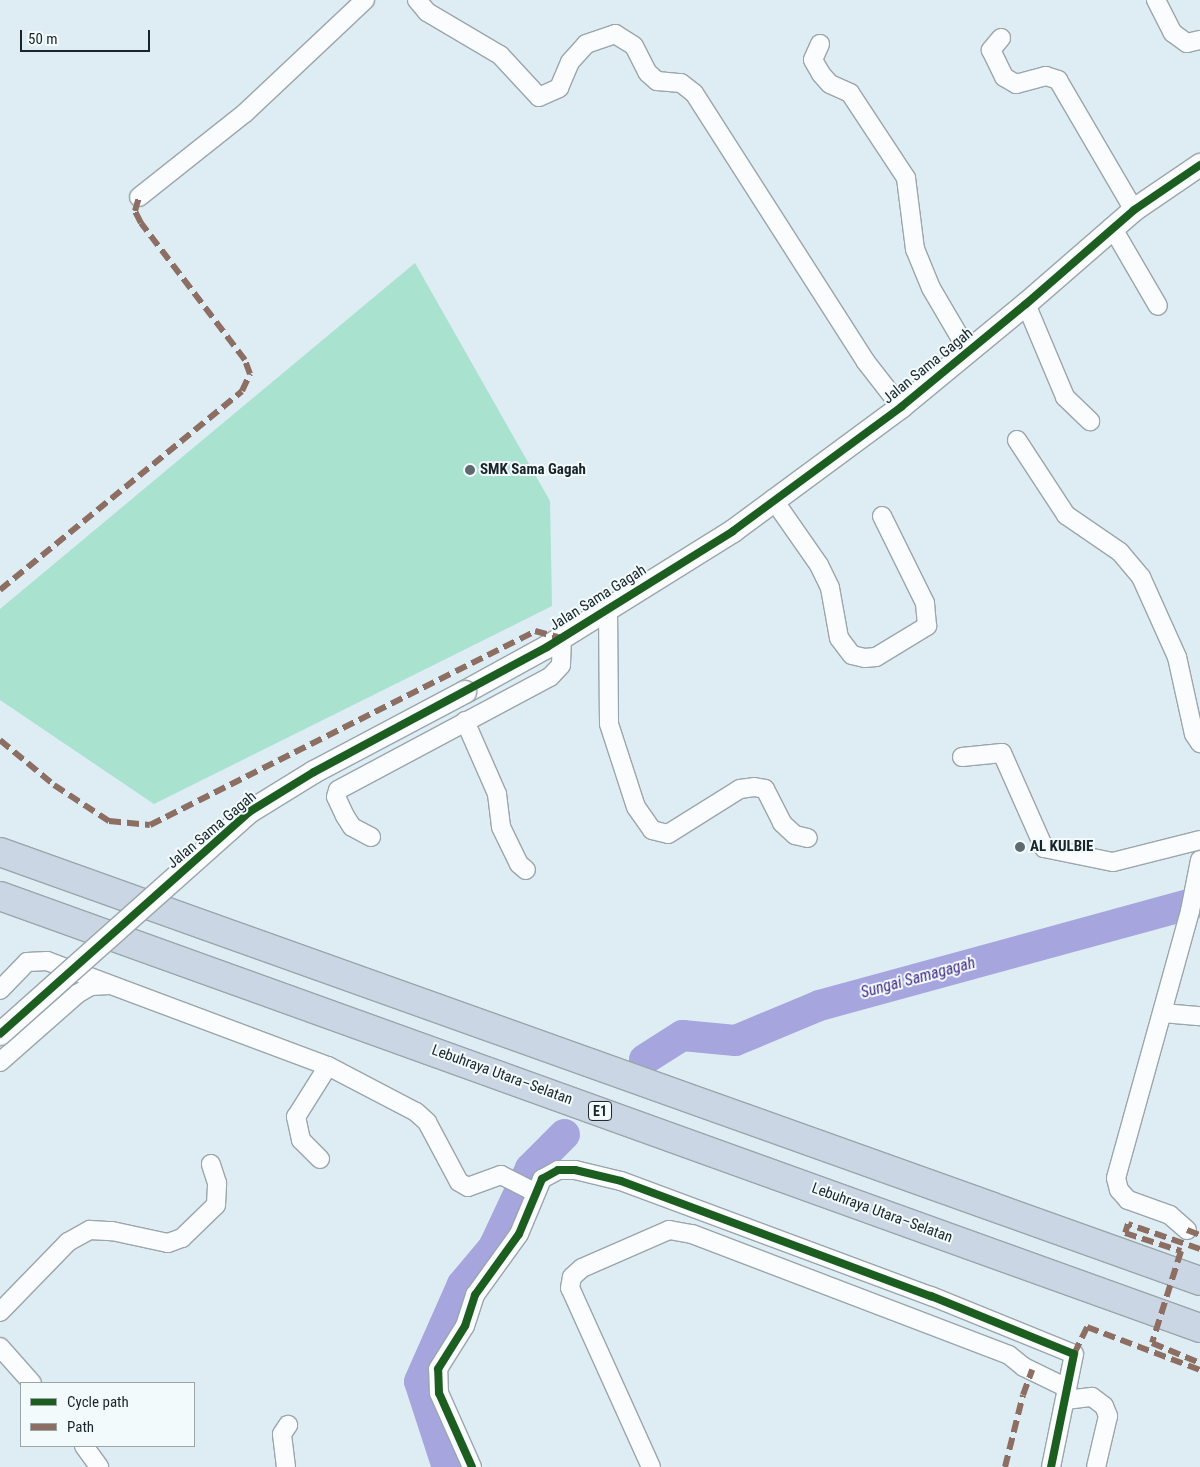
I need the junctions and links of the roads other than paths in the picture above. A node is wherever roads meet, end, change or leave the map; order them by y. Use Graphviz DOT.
graph roads {
  1 [pos="365,0"];
  2 [pos="418,0"];
  3 [pos="1156,0"];
  4 [pos="1001,38"];
  5 [pos="1200,40"];
  6 [pos="820,44"];
  7 [pos="1200,165"];
  8 [pos="139,197"];
  9 [pos="1134,210"];
  10 [pos="1112,227"];
  11 [pos="1026,304"];
  12 [pos="1158,306"];
  13 [pos="968,351"];
  14 [pos="901,407"];
  15 [pos="1090,421"];
  16 [pos="1017,440"];
  17 [pos="773,500"];
  18 [pos="882,516"];
  19 [pos="608,608"];
  20 [pos="562,638"];
  21 [pos="465,721"];
  22 [pos="1200,743"];
  23 [pos="962,757"];
  24 [pos="371,837"];
  25 [pos="808,838"];
  26 [pos="1200,840"];
  27 [pos="0,852"];
  28 [pos="1199,866"];
  29 [pos="526,870"];
  30 [pos="0,896"];
  31 [pos="110,985"];
  32 [pos="0,990"];
  33 [pos="1163,1013"];
  34 [pos="1200,1016"];
  35 [pos="0,1034"];
  36 [pos="0,1062"];
  37 [pos="328,1066"];
  38 [pos="320,1159"];
  39 [pos="211,1164"];
  40 [pos="533,1190"];
  41 [pos="1187,1230"];
  42 [pos="1200,1281"];
  43 [pos="0,1312"];
  44 [pos="1200,1328"];
  45 [pos="0,1347"];
  46 [pos="31,1382"];
  47 [pos="1066,1394"];
  48 [pos="288,1425"];
  49 [pos="85,1447"];
  50 [pos="99,1467"];
  51 [pos="286,1467"];
  52 [pos="472,1467"];
  53 [pos="651,1467"];
  54 [pos="1051,1467"];
  55 [pos="1096,1467"];
  1 -- 8 [label="street"];
  2 -- 14 [label="street"];
  3 -- 5 [label="street"];
  4 -- 9 [label="street"];
  6 -- 13 [label="street"];
  7 -- 9 [label="street, Jalan Sama Gagah"];
  9 -- 10 [label="street, Jalan Sama Gagah"];
  10 -- 11 [label="street, Jalan Sama Gagah"];
  10 -- 12 [label="street"];
  11 -- 13 [label="street, Jalan Sama Gagah"];
  11 -- 15 [label="street"];
  13 -- 14 [label="street, Jalan Sama Gagah"];
  14 -- 17 [label="street, Jalan Sama Gagah"];
  16 -- 22 [label="street"];
  17 -- 18 [label="street"];
  17 -- 19 [label="street, Jalan Sama Gagah"];
  19 -- 20 [label="street, Jalan Sama Gagah"];
  19 -- 25 [label="street"];
  20 -- 21 [label="street"];
  20 -- 35 [label="street, Jalan Sama Gagah, bridge"];
  21 -- 24 [label="street"];
  21 -- 29 [label="street"];
  23 -- 26 [label="street"];
  27 -- 42 [label="highway"];
  28 -- 33 [label="street"];
  30 -- 44 [label="highway, Lebuhraya Utara–Selatan / E1"];
  31 -- 32 [label="street"];
  31 -- 36 [label="street"];
  31 -- 37 [label="street"];
  33 -- 34 [label="street"];
  33 -- 41 [label="street"];
  37 -- 38 [label="street"];
  37 -- 40 [label="street"];
  39 -- 43 [label="street"];
  40 -- 47 [label="street"];
  40 -- 52 [label="street"];
  45 -- 46 [label="street"];
  47 -- 53 [label="street"];
  47 -- 54 [label="street"];
  47 -- 55 [label="street"];
  48 -- 51 [label="street"];
  49 -- 50 [label="street"];
}
